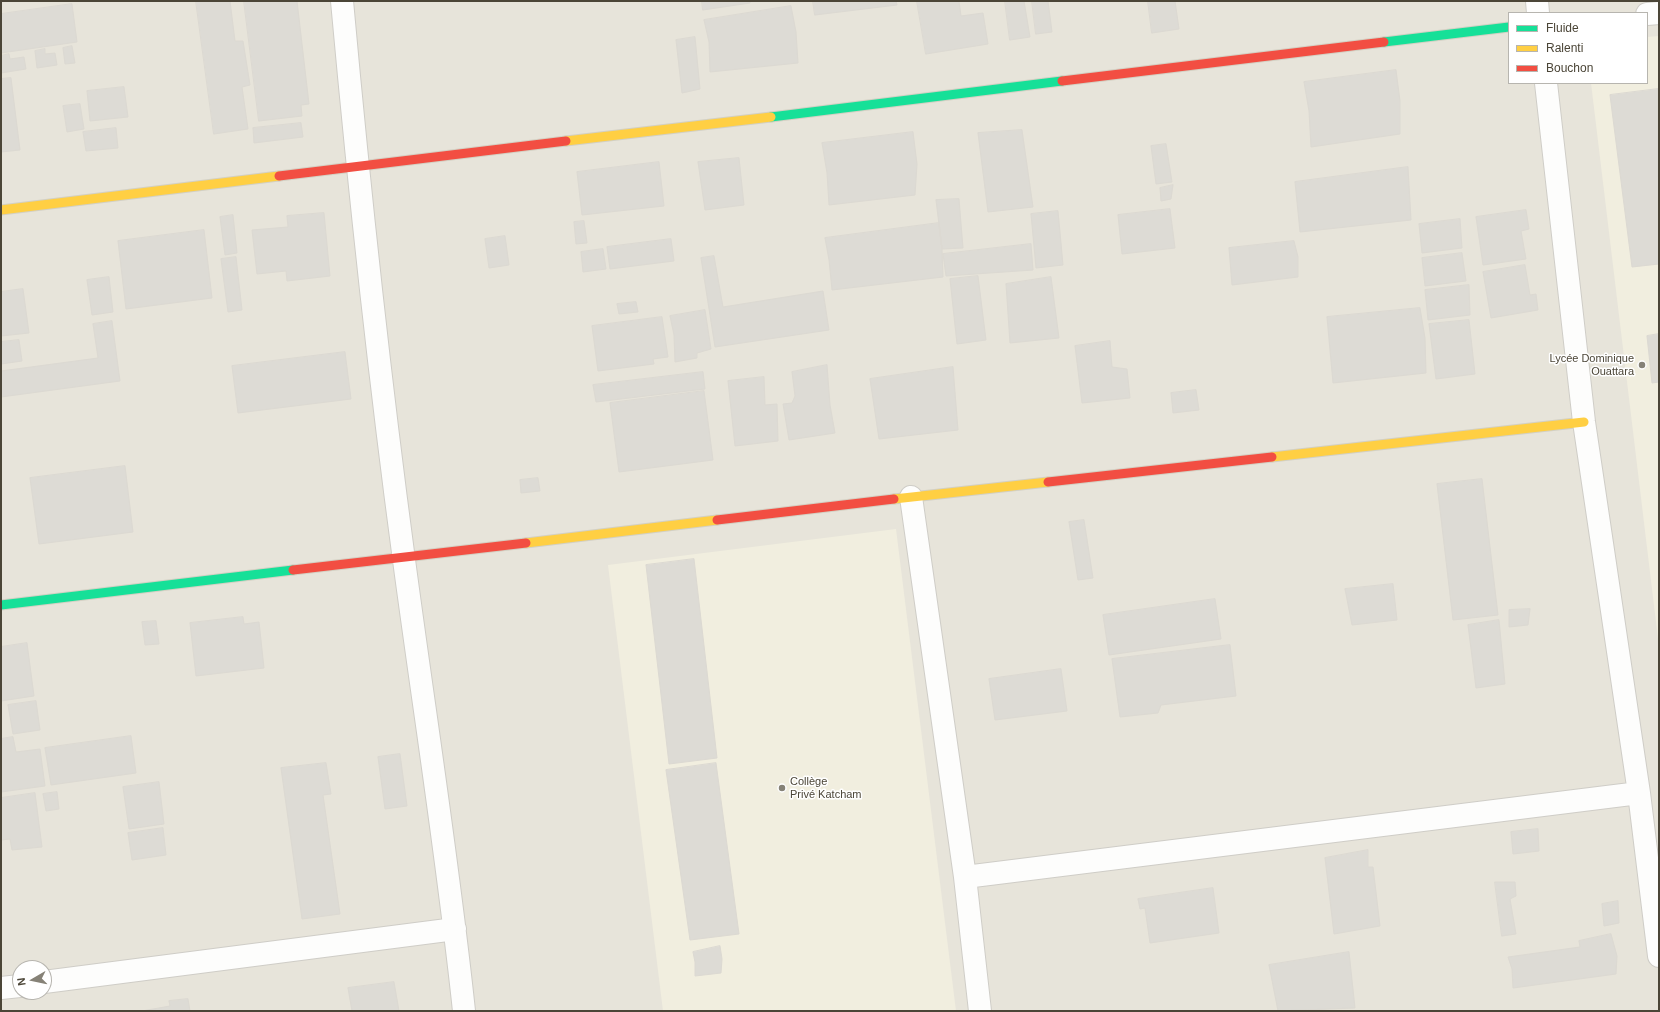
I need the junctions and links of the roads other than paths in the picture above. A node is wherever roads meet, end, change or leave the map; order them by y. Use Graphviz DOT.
graph roads {
  1 [pos="342,1"];
  2 [pos="1537,1"];
  3 [pos="1538,12"];
  4 [pos="1659,13"];
  5 [pos="1648,14"];
  6 [pos="1508,27"];
  7 [pos="1546,84"];
  8 [pos="357,166"];
  9 [pos="1,210"];
  10 [pos="1584,422"];
  11 [pos="911,497"];
  12 [pos="404,557"];
  13 [pos="1,605"];
  14 [pos="1639,793"];
  15 [pos="965,877"];
  16 [pos="455,929"];
  17 [pos="1659,956"];
  18 [pos="52,981"];
  19 [pos="12,987"];
  20 [pos="1,988"];
  21 [pos="464,1011"];
  22 [pos="980,1011"];
  1 -- 8 [label="street"];
  2 -- 3 [label="street"];
  4 -- 5 [label="street"];
  6 -- 8 [label="street"];
  7 -- 10 [label="street"];
  8 -- 9 [label="street"];
  8 -- 12 [label="street"];
  10 -- 11 [label="street"];
  10 -- 14 [label="street"];
  11 -- 12 [label="street"];
  11 -- 15 [label="street"];
  12 -- 13 [label="street"];
  12 -- 16 [label="street"];
  14 -- 15 [label="street"];
  14 -- 17 [label="street"];
  15 -- 22 [label="street"];
  16 -- 18 [label="street"];
  16 -- 21 [label="street"];
  19 -- 20 [label="street"];
}
